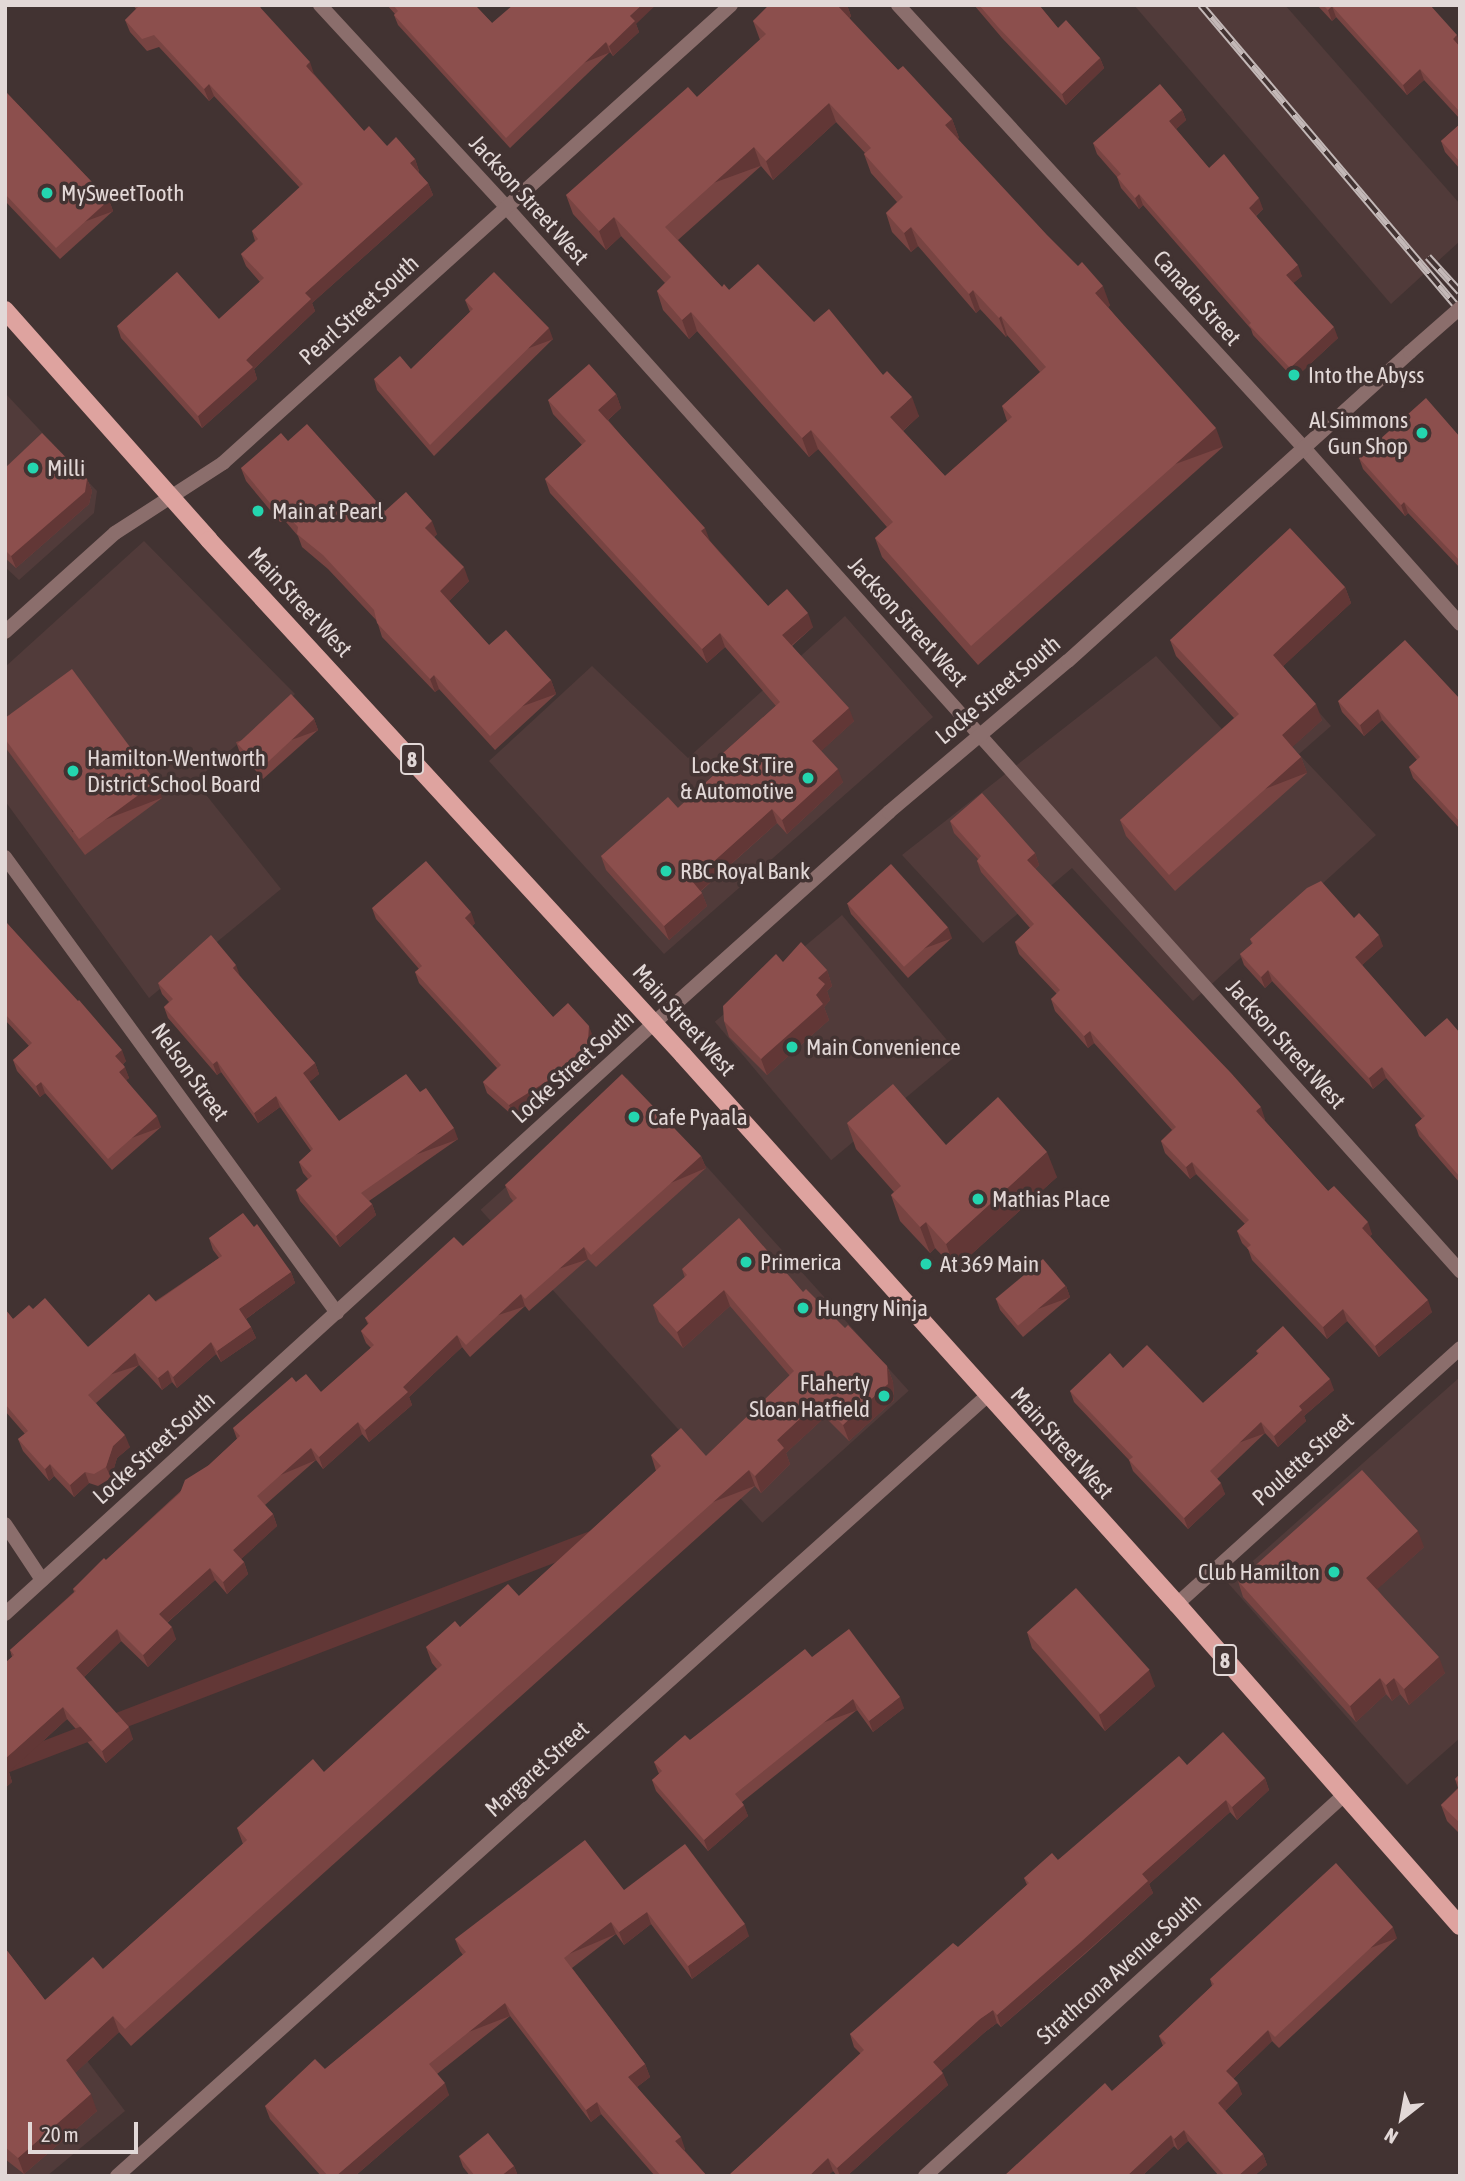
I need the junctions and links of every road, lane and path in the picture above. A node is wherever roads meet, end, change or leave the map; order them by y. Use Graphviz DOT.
graph roads {
  1 [pos="320,5"];
  2 [pos="731,5"];
  3 [pos="898,5"];
  4 [pos="507,208"];
  5 [pos="1460,308"];
  6 [pos="5,310"];
  7 [pos="1304,448"];
  8 [pos="170,495"];
  9 [pos="1460,624"];
  10 [pos="5,632"];
  11 [pos="978,736"];
  12 [pos="5,857"];
  13 [pos="654,1023"];
  14 [pos="1460,1271"];
  15 [pos="337,1313"];
  16 [pos="1460,1348"];
  17 [pos="987,1396"];
  18 [pos="5,1524"];
  19 [pos="43,1580"];
  20 [pos="1177,1604"];
  21 [pos="5,1615"];
  22 [pos="1344,1796"];
  23 [pos="1460,1926"];
  24 [pos="117,2176"];
  25 [pos="925,2176"];
  1 -- 4 [label="street, Jackson Street West"];
  2 -- 4 [label="street, Pearl Street South"];
  3 -- 7 [label="street, Canada Street"];
  4 -- 8 [label="street, Pearl Street South"];
  4 -- 11 [label="street, Jackson Street West"];
  5 -- 7 [label="street, Locke Street South, bridge"];
  6 -- 8 [label="main road, Main Street West / 8"];
  7 -- 9 [label="street, Canada Street"];
  7 -- 11 [label="street, Locke Street South"];
  8 -- 10 [label="street, Pearl Street South"];
  8 -- 13 [label="main road, Main Street West / 8"];
  11 -- 13 [label="street, Locke Street South"];
  11 -- 14 [label="street, Jackson Street West"];
  12 -- 15 [label="street, Nelson Street"];
  13 -- 15 [label="street, Locke Street South"];
  13 -- 17 [label="main road, Main Street West / 8"];
  15 -- 19 [label="street, Locke Street South"];
  16 -- 20 [label="street, Poulette Street"];
  17 -- 20 [label="main road, Main Street West / 8"];
  17 -- 24 [label="street, Margaret Street"];
  18 -- 19 [label="street"];
  19 -- 21 [label="street, Locke Street South"];
  20 -- 22 [label="main road, Main Street West / 8"];
  22 -- 23 [label="main road, Main Street West / 8"];
  22 -- 25 [label="street, Strathcona Avenue South"];
}
